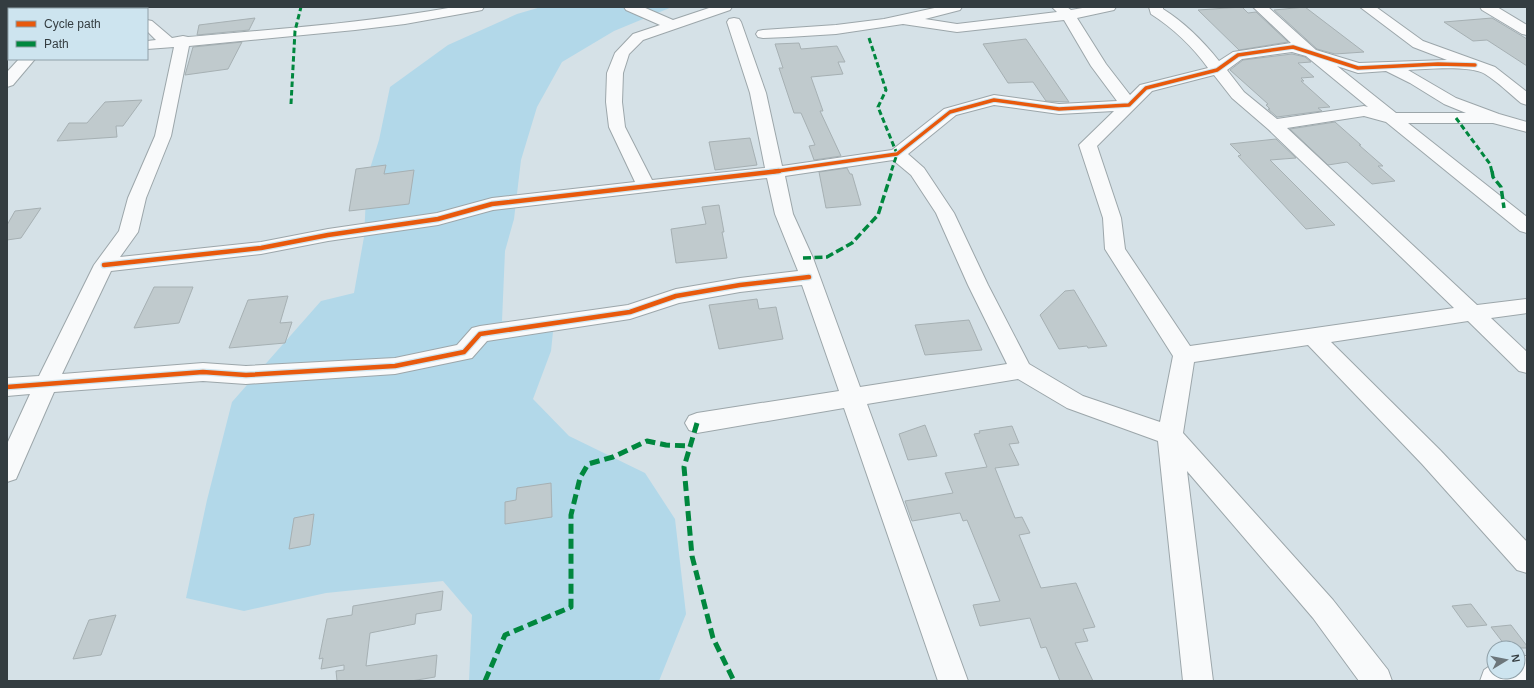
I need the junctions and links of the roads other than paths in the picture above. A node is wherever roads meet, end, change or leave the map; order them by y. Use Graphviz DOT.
graph roads {
  1 [pos="478,7"];
  2 [pos="631,7"];
  3 [pos="955,7"];
  4 [pos="1108,7"];
  5 [pos="1156,7"];
  6 [pos="1260,7"];
  7 [pos="1367,7"];
  8 [pos="1487,7"];
  9 [pos="1064,11"];
  10 [pos="730,14"];
  11 [pos="905,20"];
  12 [pos="148,25"];
  13 [pos="672,25"];
  14 [pos="1527,31"];
  15 [pos="763,34"];
  16 [pos="176,41"];
  17 [pos="148,45"];
  18 [pos="1310,52"];
  19 [pos="30,60"];
  20 [pos="1475,65"];
  21 [pos="1388,66"];
  22 [pos="1217,70"];
  23 [pos="1490,70"];
  24 [pos="7,82"];
  25 [pos="1527,82"];
  26 [pos="1527,100"];
  27 [pos="1129,105"];
  28 [pos="1391,118"];
  29 [pos="1493,118"];
  30 [pos="1274,126"];
  31 [pos="1527,127"];
  32 [pos="897,154"];
  33 [pos="774,172"];
  34 [pos="646,187"];
  35 [pos="1527,227"];
  36 [pos="104,265"];
  37 [pos="809,277"];
  38 [pos="1527,306"];
  39 [pos="1473,312"];
  40 [pos="1313,337"];
  41 [pos="1184,355"];
  42 [pos="1527,365"];
  43 [pos="1021,370"];
  44 [pos="46,384"];
  45 [pos="7,387"];
  46 [pos="697,423"];
  47 [pos="1170,435"];
  48 [pos="7,472"];
  49 [pos="1527,561"];
  50 [pos="953,681"];
  51 [pos="1198,681"];
  52 [pos="1377,681"];
  1 -- 16 [label="street"];
  2 -- 13 [label="street"];
  3 -- 11 [label="street"];
  4 -- 9 [label="street"];
  5 -- 22 [label="street"];
  6 -- 18 [label="street"];
  7 -- 20 [label="street"];
  8 -- 14 [label="street"];
  9 -- 11 [label="street"];
  9 -- 27 [label="street"];
  10 -- 13 [label="street"];
  10 -- 33 [label="street"];
  11 -- 15 [label="street"];
  12 -- 16 [label="street"];
  13 -- 34 [label="street"];
  16 -- 17 [label="street"];
  16 -- 36 [label="street"];
  18 -- 21 [label="street"];
  18 -- 22 [label="street"];
  18 -- 28 [label="street"];
  19 -- 24 [label="street"];
  20 -- 21 [label="street"];
  20 -- 23 [label="street"];
  21 -- 29 [label="street"];
  22 -- 27 [label="street"];
  22 -- 30 [label="street"];
  23 -- 25 [label="street"];
  23 -- 26 [label="street"];
  27 -- 32 [label="street"];
  27 -- 41 [label="street"];
  28 -- 29 [label="street"];
  28 -- 30 [label="street"];
  28 -- 35 [label="street"];
  29 -- 31 [label="street"];
  30 -- 39 [label="street"];
  32 -- 33 [label="street"];
  32 -- 43 [label="street"];
  33 -- 34 [label="street"];
  33 -- 37 [label="street"];
  34 -- 36 [label="street"];
  36 -- 44 [label="street"];
  37 -- 44 [label="street"];
  37 -- 50 [label="street"];
  38 -- 39 [label="street"];
  39 -- 40 [label="street"];
  39 -- 42 [label="street"];
  40 -- 41 [label="street"];
  40 -- 49 [label="street"];
  41 -- 47 [label="street"];
  43 -- 46 [label="street"];
  43 -- 47 [label="street"];
  44 -- 45 [label="street"];
  44 -- 48 [label="street"];
  47 -- 51 [label="street"];
  47 -- 52 [label="street"];
}
